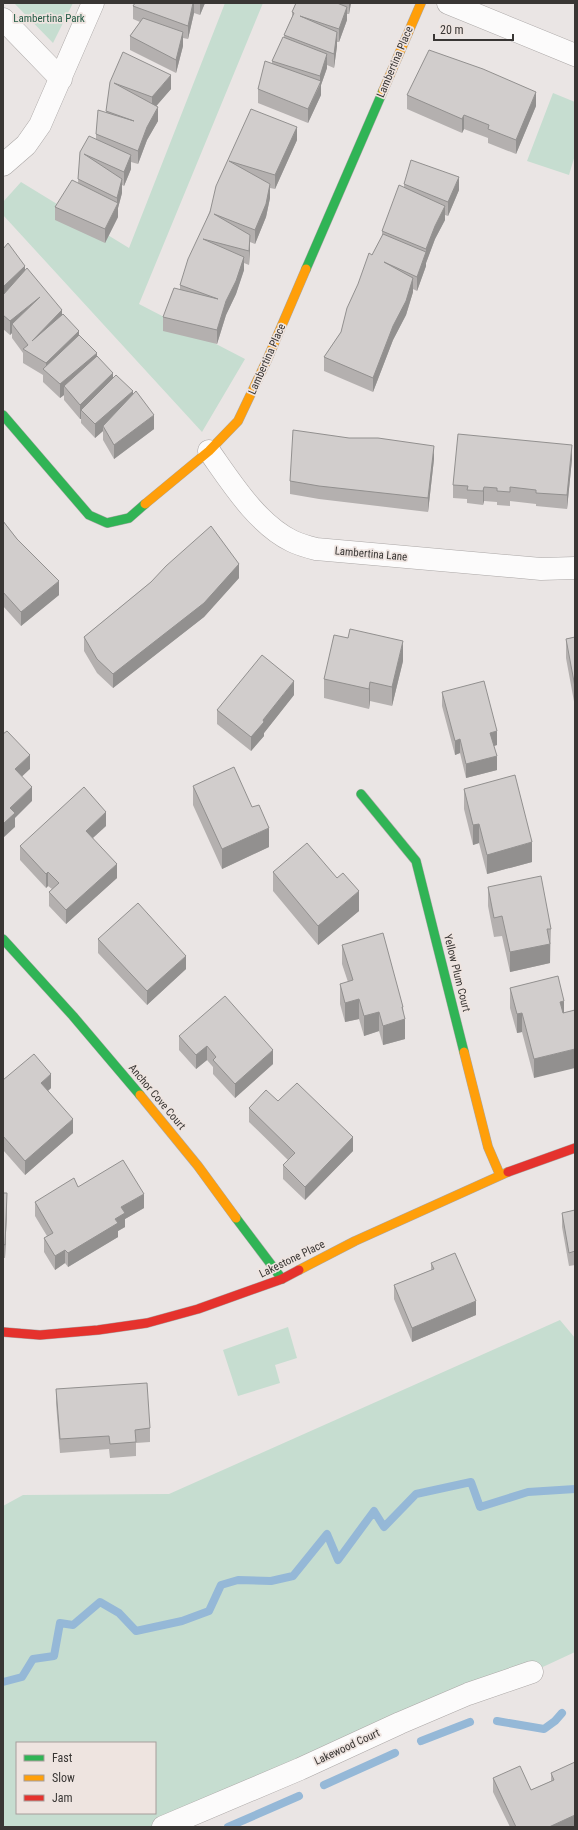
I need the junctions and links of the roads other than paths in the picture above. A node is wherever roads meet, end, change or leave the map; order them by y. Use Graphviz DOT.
graph roads {
  1 [pos="93,3"];
  2 [pos="421,3"];
  3 [pos="448,3"];
  4 [pos="3,19"];
  5 [pos="575,55"];
  6 [pos="61,79"];
  7 [pos="3,166"];
  8 [pos="3,416"];
  9 [pos="209,451"];
  10 [pos="575,568"];
  11 [pos="360,794"];
  12 [pos="3,939"];
  13 [pos="575,1148"];
  14 [pos="500,1175"];
  15 [pos="282,1279"];
  16 [pos="3,1332"];
  17 [pos="532,1672"];
  18 [pos="163,1827"];
  1 -- 6 [label="street"];
  2 -- 9 [label="street, Lambertina Place"];
  3 -- 5 [label="street"];
  4 -- 6 [label="street"];
  6 -- 7 [label="street"];
  8 -- 9 [label="street, Lambertina Place"];
  9 -- 10 [label="street, Lambertina Lane"];
  11 -- 14 [label="street, Yellow Plum Court"];
  12 -- 15 [label="street, Anchor Cove Court"];
  13 -- 14 [label="street, Lakestone Place"];
  14 -- 15 [label="street, Lakestone Place"];
  15 -- 16 [label="street, Lakestone Place"];
  17 -- 18 [label="street, Lakewood Court"];
}
